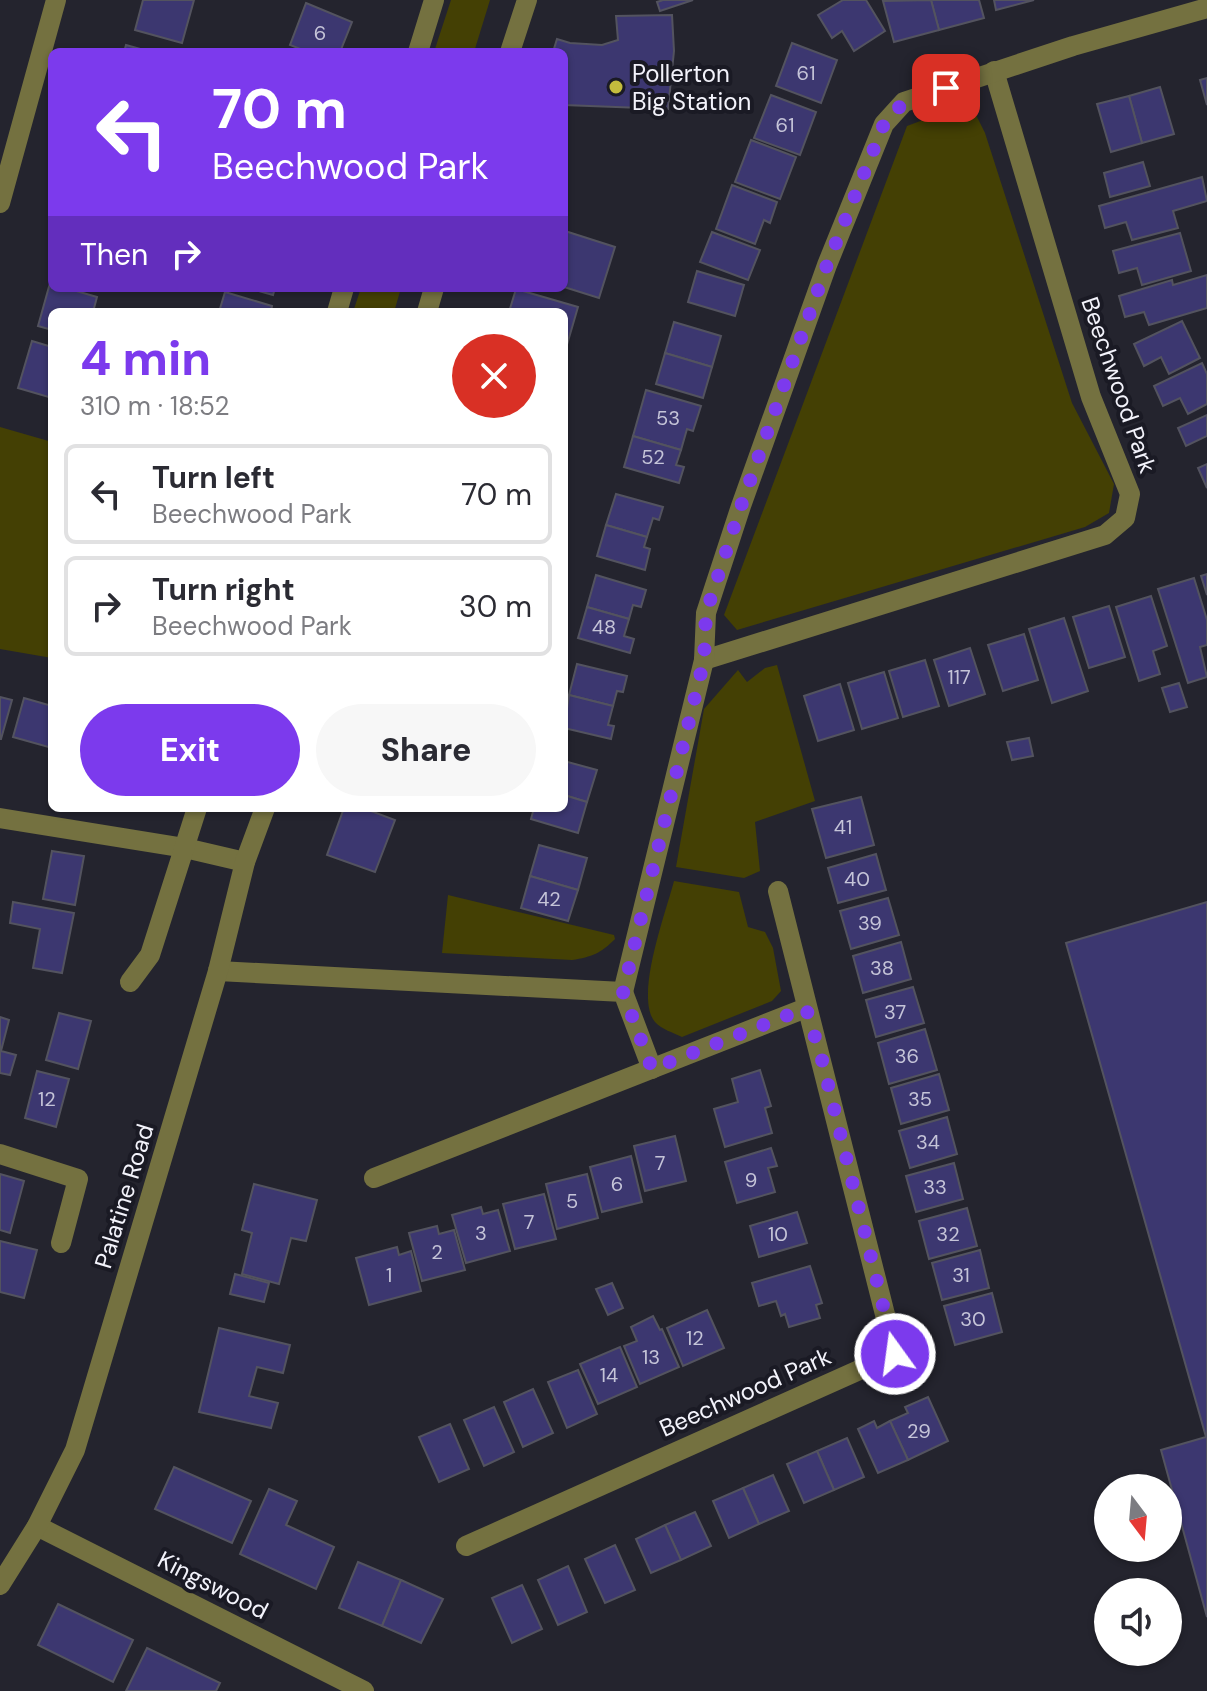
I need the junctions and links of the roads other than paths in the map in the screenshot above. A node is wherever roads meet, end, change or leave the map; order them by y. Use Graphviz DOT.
graph roads {
  1 [pos="56,0"];
  2 [pos="434,0"];
  3 [pos="527,0"];
  4 [pos="1207,8"];
  5 [pos="419,48"];
  6 [pos="511,48"];
  7 [pos="994,71"];
  8 [pos="0,203"];
  9 [pos="704,660"];
  10 [pos="196,812"];
  11 [pos="264,812"];
  12 [pos="0,818"];
  13 [pos="185,848"];
  14 [pos="245,862"];
  15 [pos="778,891"];
  16 [pos="218,971"];
  17 [pos="130,982"];
  18 [pos="623,992"];
  19 [pos="806,1008"];
  20 [pos="652,1069"];
  21 [pos="0,1154"];
  22 [pos="374,1178"];
  23 [pos="61,1243"];
  24 [pos="37,1526"];
  25 [pos="466,1546"];
  26 [pos="0,1585"];
  27 [pos="364,1691"];
  1 -- 8 [label="street"];
  2 -- 5 [label="street"];
  3 -- 6 [label="street"];
  4 -- 7 [label="street"];
  7 -- 9 [label="street"];
  7 -- 9 [label="street, Beechwood Park"];
  9 -- 18 [label="street"];
  10 -- 13 [label="street"];
  11 -- 14 [label="street, Palatine Road"];
  12 -- 13 [label="street"];
  13 -- 14 [label="street"];
  13 -- 17 [label="street"];
  14 -- 16 [label="street, Palatine Road"];
  15 -- 19 [label="street, Beechwood Park"];
  16 -- 18 [label="street"];
  16 -- 24 [label="street, Palatine Road"];
  18 -- 20 [label="street"];
  19 -- 20 [label="street"];
  19 -- 25 [label="street, Beechwood Park"];
  20 -- 22 [label="street"];
  21 -- 23 [label="street"];
  24 -- 26 [label="street, Palatine Road"];
  24 -- 27 [label="street, Kingswood"];
}
